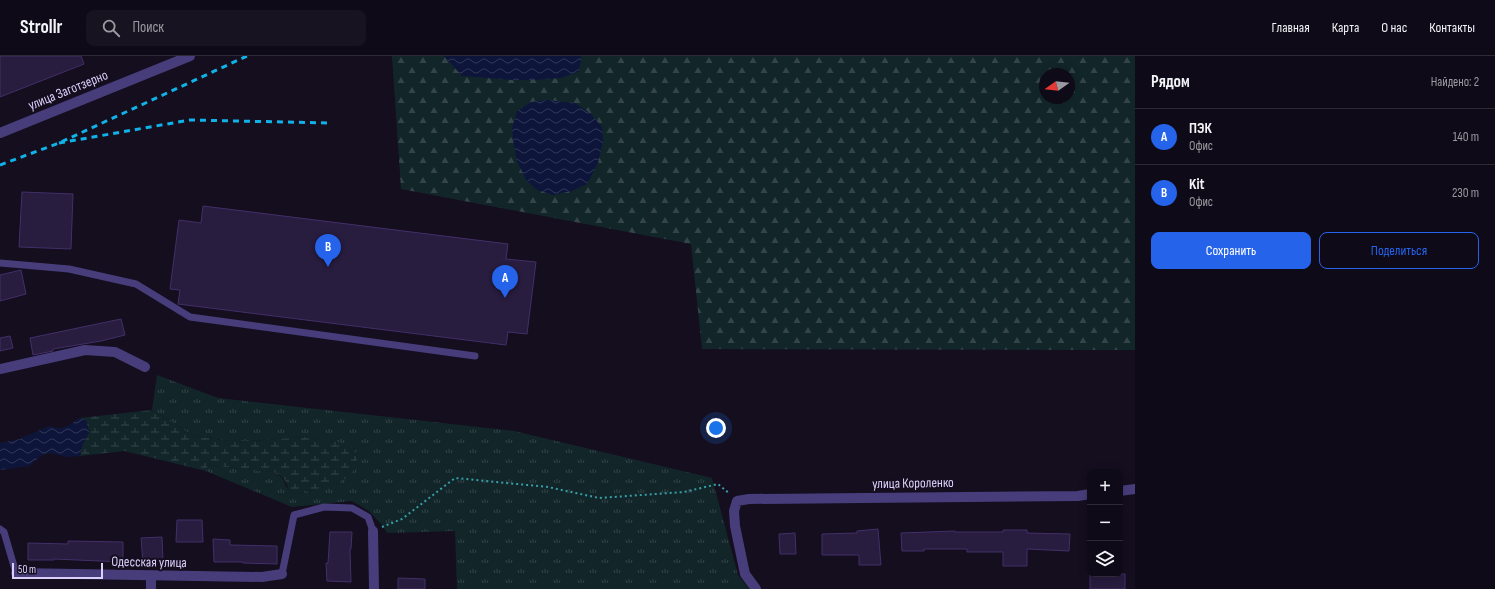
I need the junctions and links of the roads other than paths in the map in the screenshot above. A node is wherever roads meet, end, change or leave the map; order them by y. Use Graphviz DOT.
graph roads {
  1 [pos="190,56"];
  2 [pos="0,133"];
  3 [pos="0,263"];
  4 [pos="475,356"];
  5 [pos="145,367"];
  6 [pos="0,369"];
  7 [pos="1135,489"];
  8 [pos="1123,491"];
  9 [pos="1087,494"];
  10 [pos="0,529"];
  11 [pos="373,531"];
  12 [pos="16,573"];
  13 [pos="282,574"];
  14 [pos="151,576"];
  15 [pos="151,589"];
  16 [pos="374,589"];
  17 [pos="756,589"];
  1 -- 2 [label="street, улица Заготзерно"];
  3 -- 4 [label="lane"];
  5 -- 6 [label="street"];
  7 -- 8 [label="street"];
  9 -- 17 [label="street, улица Короленко"];
  10 -- 12 [label="lane"];
  11 -- 13 [label="lane"];
  11 -- 16 [label="street"];
  12 -- 14 [label="street, Одесская улица"];
  13 -- 14 [label="street, Одесская улица"];
  14 -- 15 [label="street"];
}
